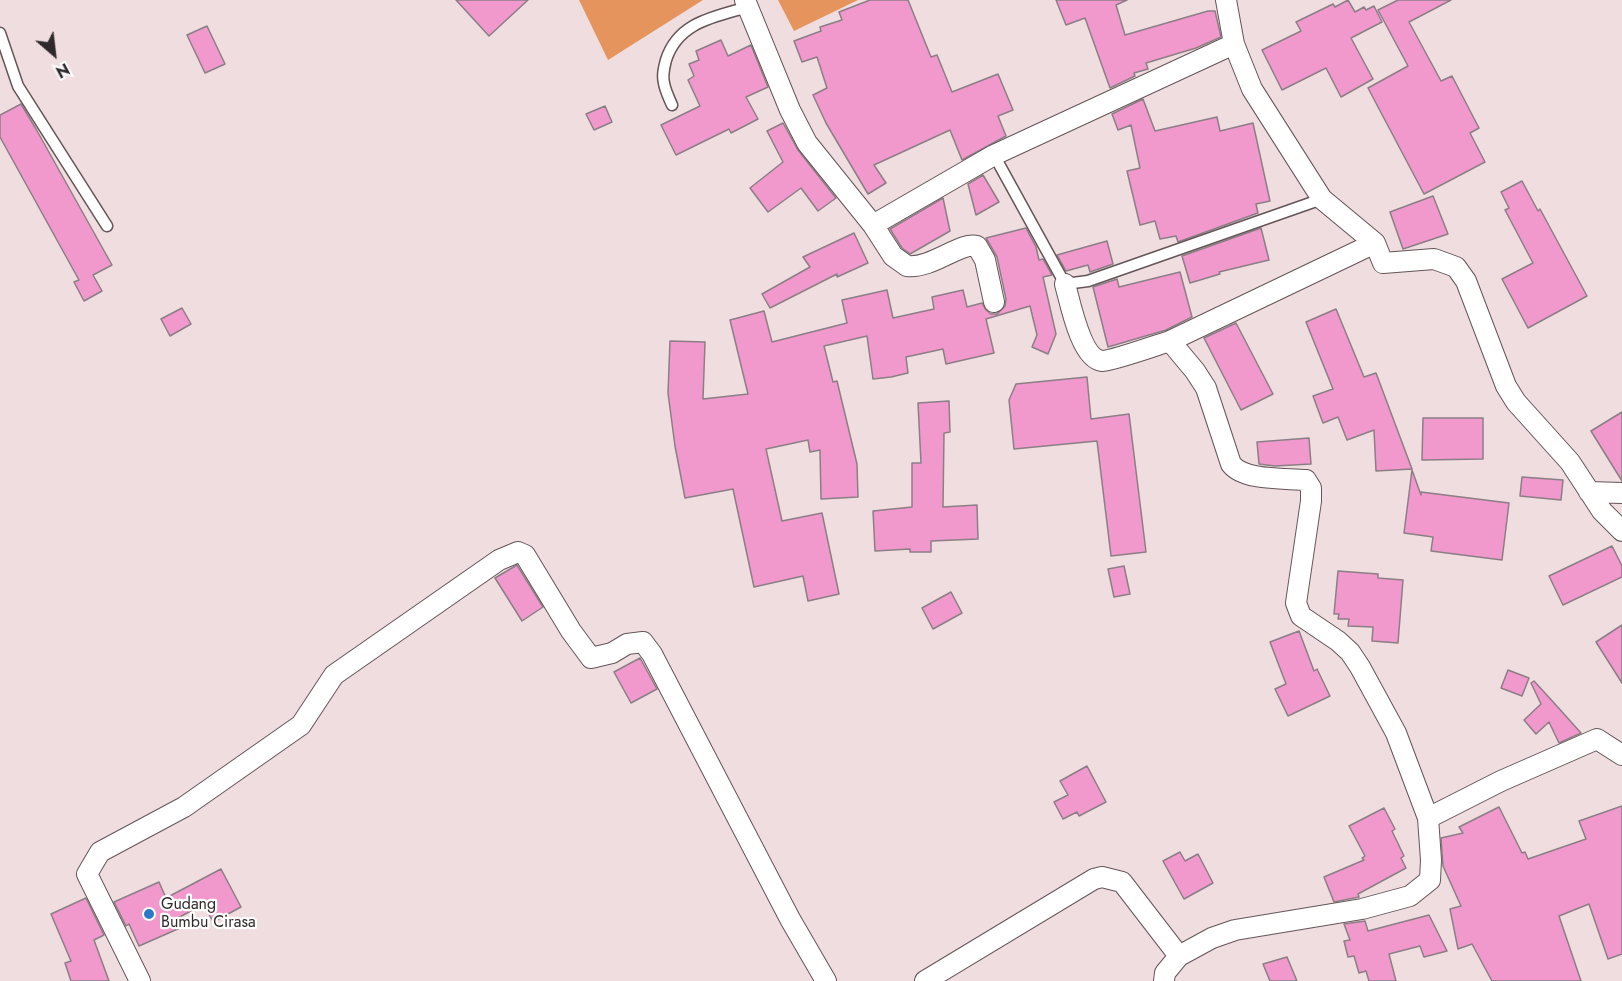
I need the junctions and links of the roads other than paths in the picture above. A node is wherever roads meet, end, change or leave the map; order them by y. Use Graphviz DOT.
graph roads {
  1 [pos="1226,0"];
  2 [pos="746,4"];
  3 [pos="0,33"];
  4 [pos="1234,44"];
  5 [pos="672,105"];
  6 [pos="994,155"];
  7 [pos="1322,199"];
  8 [pos="873,225"];
  9 [pos="107,226"];
  10 [pos="1375,243"];
  11 [pos="1065,284"];
  12 [pos="994,302"];
  13 [pos="1170,341"];
  14 [pos="1589,492"];
  15 [pos="1622,493"];
  16 [pos="1622,531"];
  17 [pos="1622,755"];
  18 [pos="1428,818"];
  19 [pos="1179,956"];
  20 [pos="140,981"];
  21 [pos="826,981"];
  22 [pos="925,981"];
  23 [pos="1164,981"];
  1 -- 4 [label="street"];
  2 -- 5 [label="lane"];
  2 -- 8 [label="street"];
  3 -- 9 [label="lane"];
  4 -- 6 [label="street"];
  4 -- 7 [label="street"];
  6 -- 8 [label="street"];
  6 -- 11 [label="lane"];
  7 -- 10 [label="street"];
  7 -- 11 [label="lane"];
  8 -- 12 [label="street"];
  10 -- 13 [label="street"];
  10 -- 14 [label="street"];
  11 -- 13 [label="street"];
  13 -- 18 [label="street"];
  14 -- 15 [label="street"];
  14 -- 16 [label="street"];
  17 -- 18 [label="street"];
  18 -- 19 [label="street"];
  19 -- 22 [label="street"];
  19 -- 23 [label="street"];
  20 -- 21 [label="street"];
}
